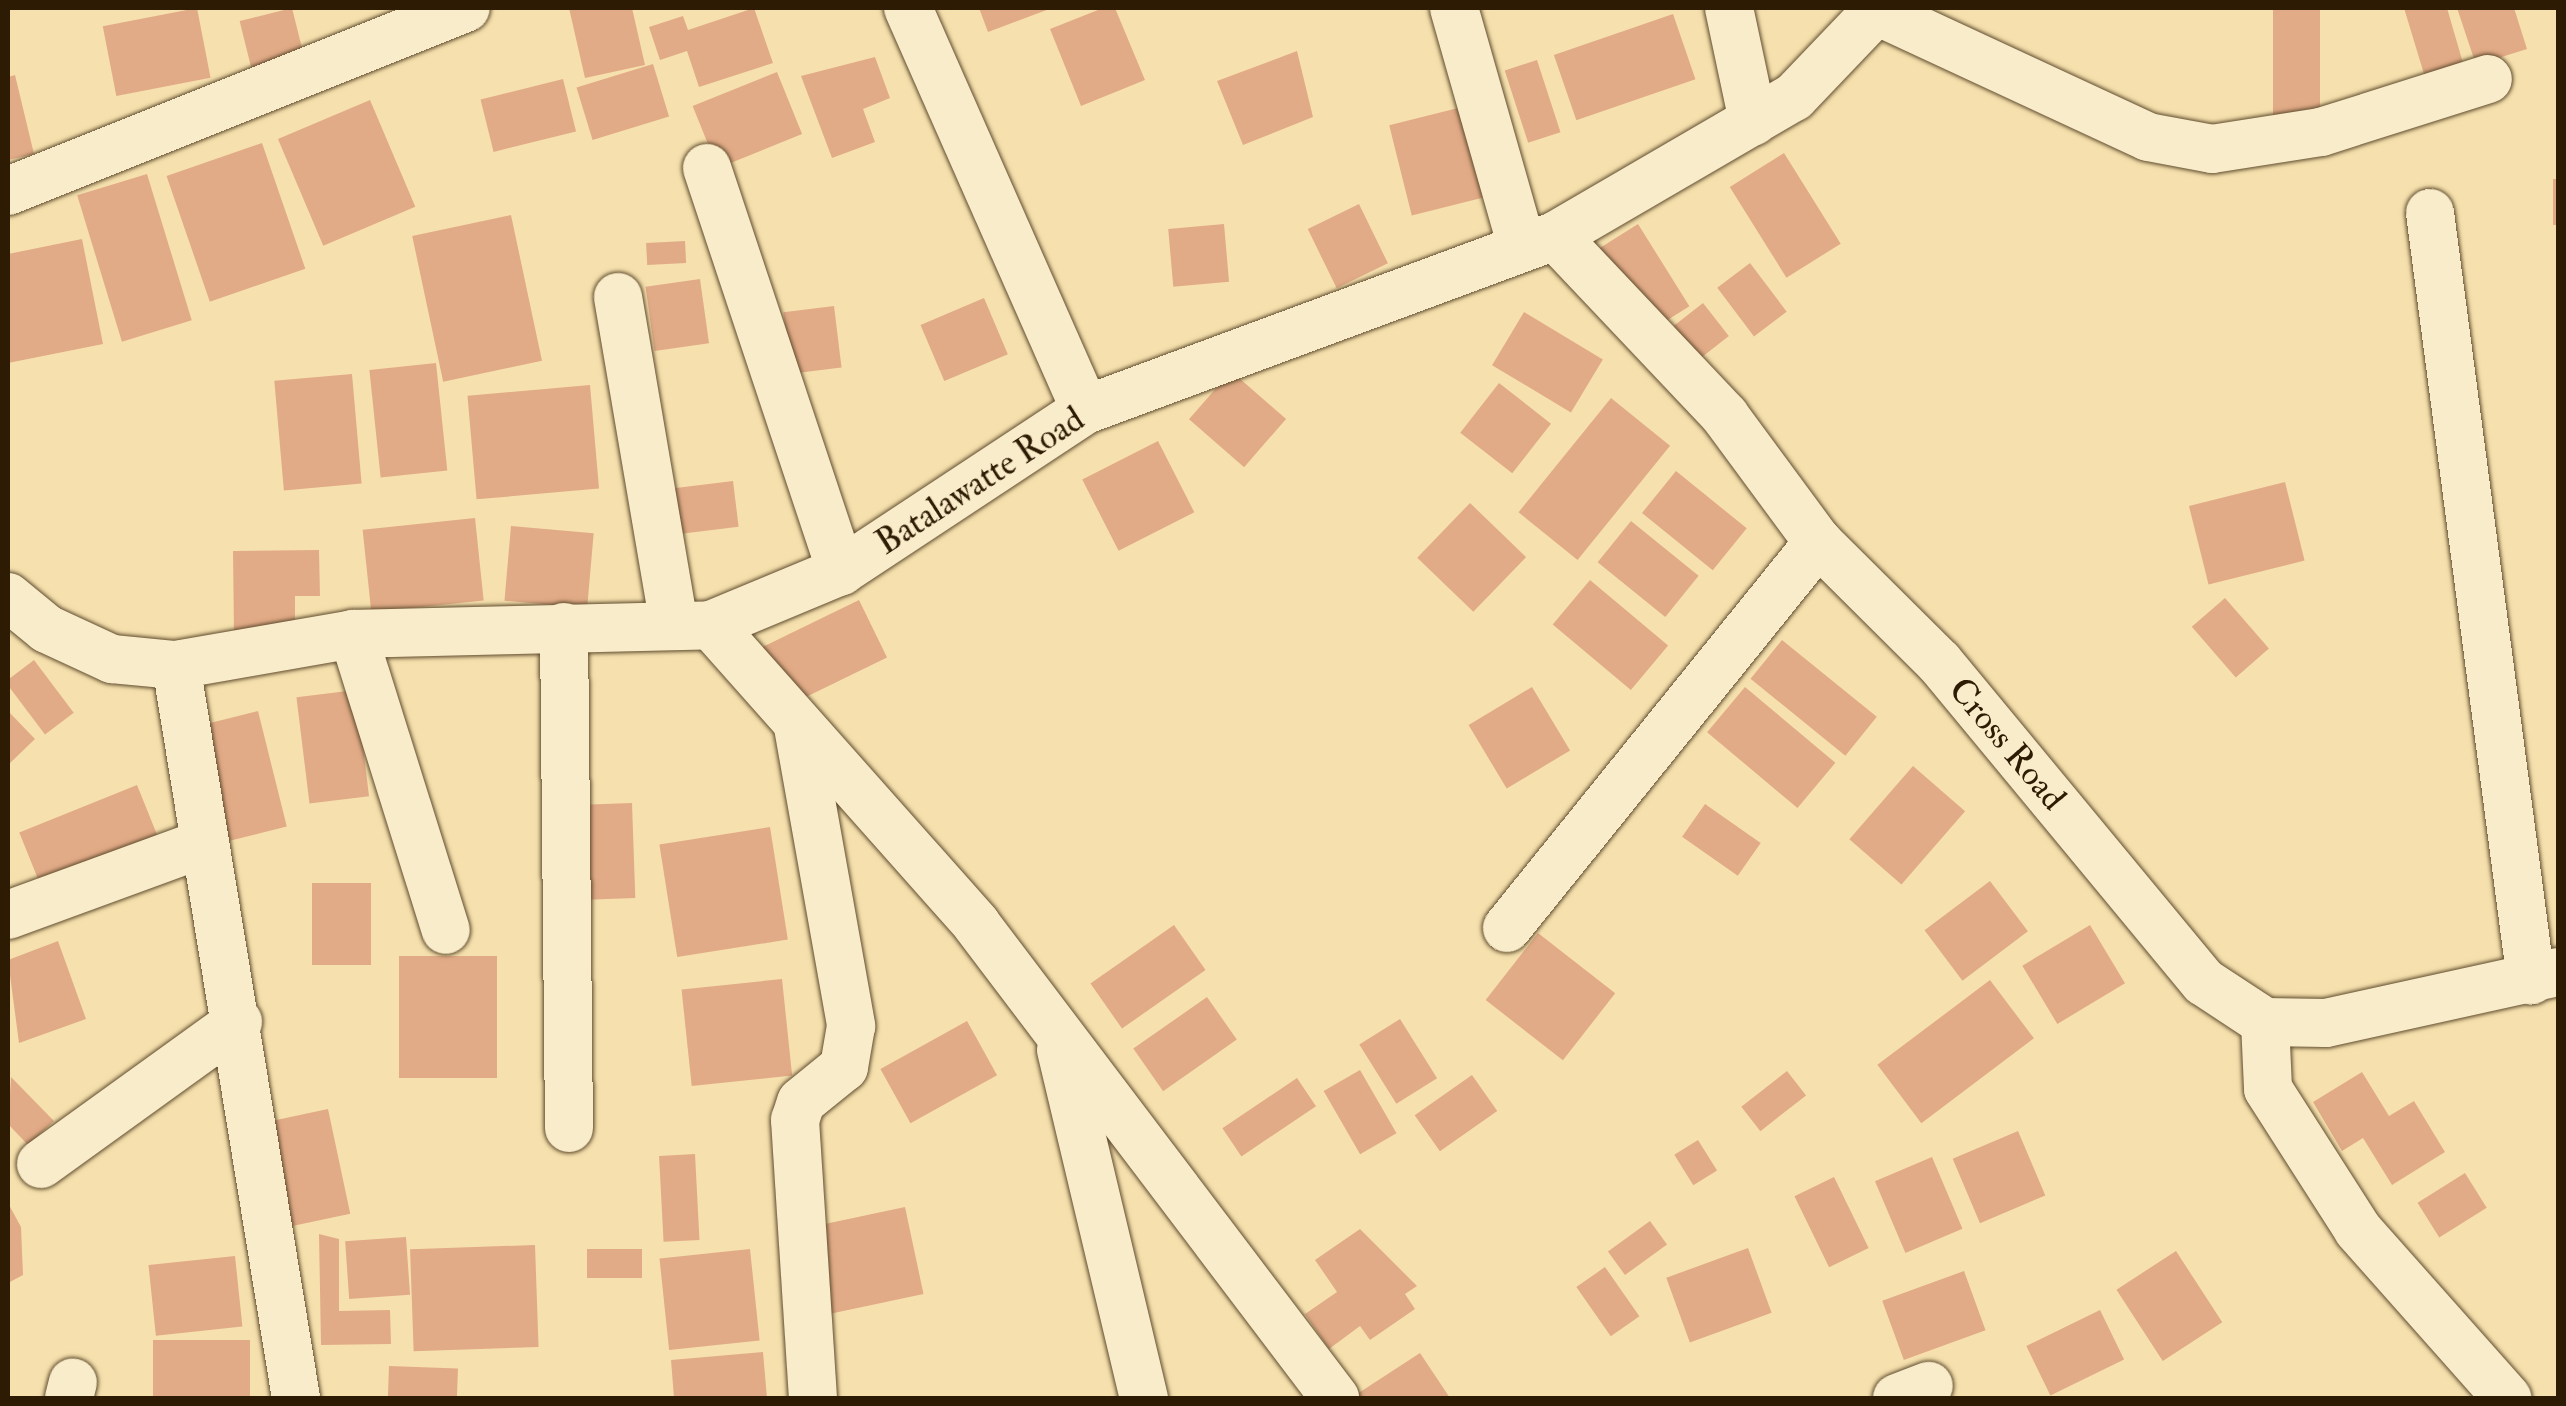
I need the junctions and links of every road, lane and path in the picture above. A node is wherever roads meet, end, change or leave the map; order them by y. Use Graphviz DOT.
graph roads {
  1 [pos="466,8"];
  2 [pos="908,8"];
  3 [pos="1454,8"];
  4 [pos="1729,8"];
  5 [pos="1880,10"];
  6 [pos="2488,80"];
  7 [pos="1752,121"];
  8 [pos="708,168"];
  9 [pos="8,191"];
  10 [pos="2430,214"];
  11 [pos="1538,241"];
  12 [pos="618,297"];
  13 [pos="1085,410"];
  14 [pos="1818,542"];
  15 [pos="841,571"];
  16 [pos="8,597"];
  17 [pos="692,625"];
  18 [pos="564,627"];
  19 [pos="353,634"];
  20 [pos="176,664"];
  21 [pos="798,727"];
  22 [pos="200,846"];
  23 [pos="8,915"];
  24 [pos="1508,928"];
  25 [pos="446,930"];
  26 [pos="2544,976"];
  27 [pos="238,1022"];
  28 [pos="2265,1022"];
  29 [pos="1056,1032"];
  30 [pos="569,1128"];
  31 [pos="41,1164"];
  32 [pos="296,1398"];
  33 [pos="813,1398"];
  34 [pos="1144,1398"];
  35 [pos="1335,1398"];
  36 [pos="2507,1398"];
  1 -- 9 [label="street"];
  2 -- 13 [label="street"];
  3 -- 11 [label="street"];
  4 -- 7 [label="street"];
  5 -- 6 [label="street"];
  5 -- 7 [label="street, Batalawatte Road"];
  7 -- 11 [label="street, Batalawatte Road"];
  8 -- 15 [label="street"];
  10 -- 26 [label="street"];
  11 -- 13 [label="street, Batalawatte Road"];
  11 -- 14 [label="street, Cross Road"];
  12 -- 17 [label="street"];
  13 -- 15 [label="street, Batalawatte Road"];
  14 -- 24 [label="street"];
  14 -- 28 [label="street, Cross Road"];
  15 -- 17 [label="street, Batalawatte Road"];
  16 -- 20 [label="street, Batalawatte Road"];
  17 -- 18 [label="street, Batalawatte Road"];
  17 -- 21 [label="street"];
  18 -- 19 [label="street, Batalawatte Road"];
  18 -- 30 [label="street"];
  19 -- 20 [label="street, Batalawatte Road"];
  19 -- 25 [label="street"];
  20 -- 22 [label="street"];
  21 -- 29 [label="street"];
  21 -- 33 [label="street"];
  22 -- 23 [label="street"];
  22 -- 27 [label="street"];
  26 -- 28 [label="street"];
  27 -- 31 [label="street"];
  27 -- 32 [label="street"];
  28 -- 36 [label="street"];
  29 -- 34 [label="street"];
  29 -- 35 [label="street"];
}
